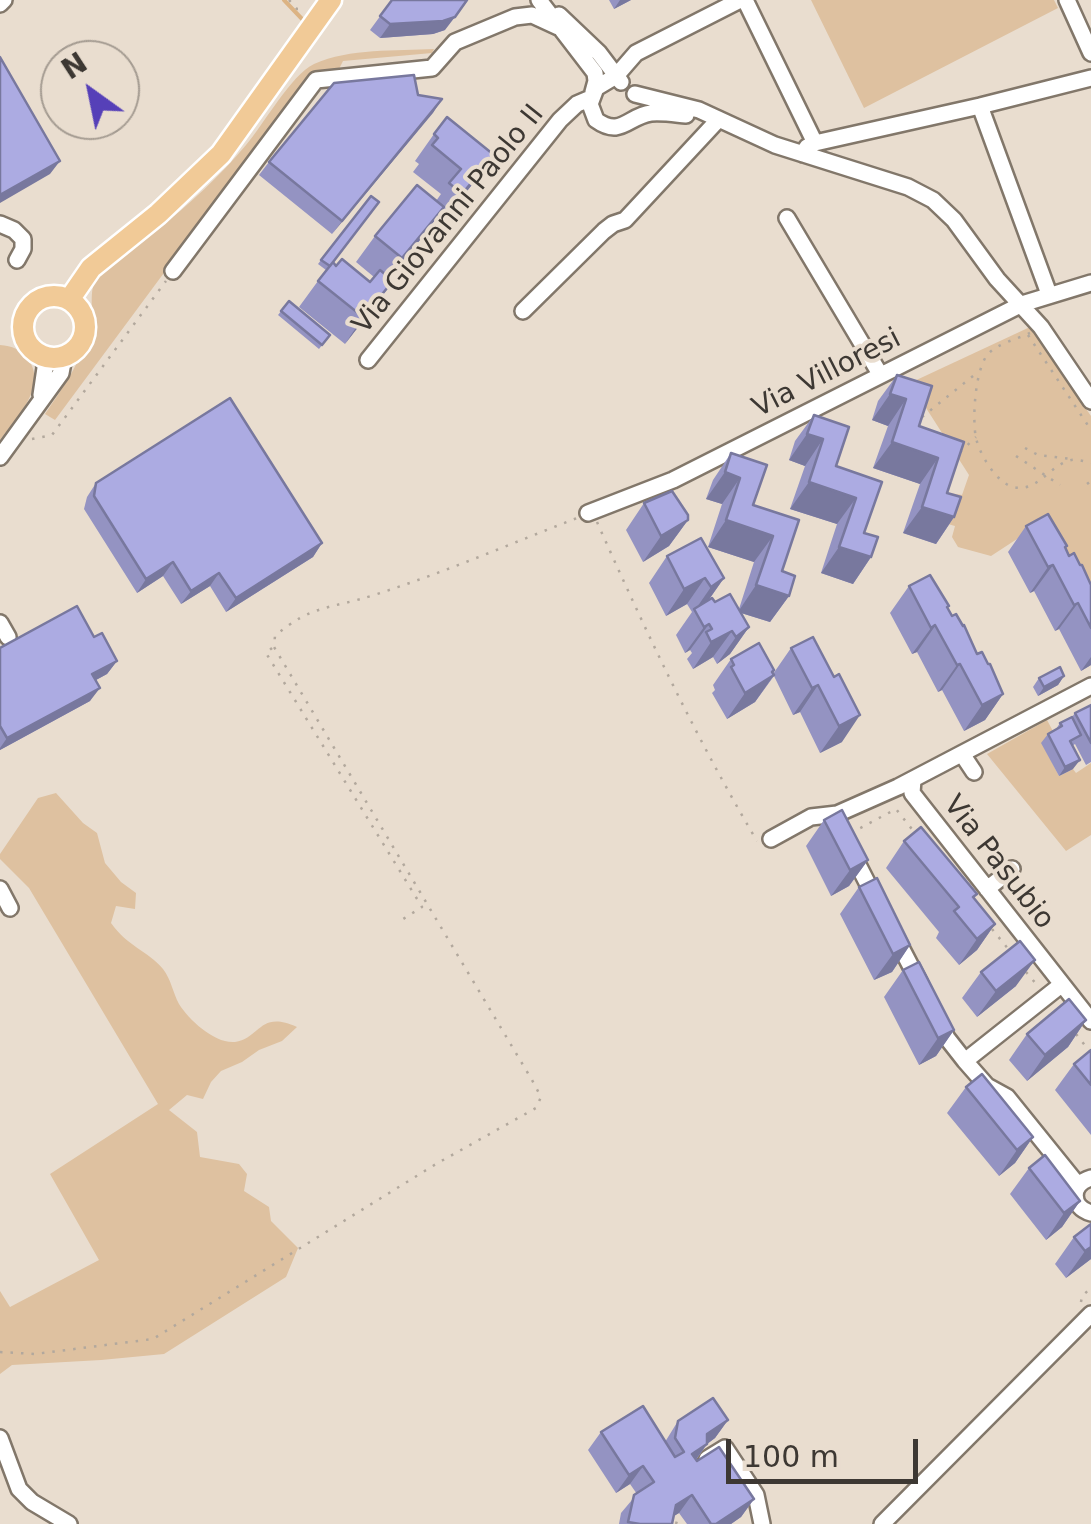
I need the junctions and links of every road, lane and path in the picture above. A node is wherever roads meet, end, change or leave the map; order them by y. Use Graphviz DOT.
graph roads {
  1 [pos="289,0"];
  2 [pos="331,0"];
  3 [pos="513,0"];
  4 [pos="539,0"];
  5 [pos="548,0"];
  6 [pos="742,0"];
  7 [pos="1067,0"];
  8 [pos="308,6"];
  9 [pos="558,27"];
  10 [pos="482,31"];
  11 [pos="1091,52"];
  12 [pos="634,55"];
  13 [pos="601,56"];
  14 [pos="1091,78"];
  15 [pos="622,84"];
  16 [pos="592,95"];
  17 [pos="980,106"];
  18 [pos="569,112"];
  19 [pos="592,115"];
  20 [pos="714,118"];
  21 [pos="631,120"];
  22 [pos="809,148"];
  23 [pos="787,218"];
  24 [pos="0,224"];
  25 [pos="17,260"];
  26 [pos="174,271"];
  27 [pos="1091,283"];
  28 [pos="1050,294"];
  29 [pos="69,300"];
  30 [pos="1022,304"];
  31 [pos="523,311"];
  32 [pos="23,334"];
  33 [pos="0,335"];
  34 [pos="54,357"];
  35 [pos="368,360"];
  36 [pos="979,370"];
  37 [pos="880,374"];
  38 [pos="1091,400"];
  39 [pos="917,426"];
  40 [pos="1091,430"];
  41 [pos="976,437"];
  42 [pos="11,442"];
  43 [pos="1025,448"];
  44 [pos="954,456"];
  45 [pos="1016,456"];
  46 [pos="0,457"];
  47 [pos="1072,459"];
  48 [pos="1091,463"];
  49 [pos="1047,475"];
  50 [pos="1060,486"];
  51 [pos="590,512"];
  52 [pos="274,647"];
  53 [pos="1091,686"];
  54 [pos="962,754"];
  55 [pos="974,772"];
  56 [pos="913,780"];
  57 [pos="840,825"];
  58 [pos="919,838"];
  59 [pos="771,839"];
  60 [pos="1012,869"];
  61 [pos="0,889"];
  62 [pos="987,889"];
  63 [pos="10,908"];
  64 [pos="397,923"];
  65 [pos="988,925"];
  66 [pos="1012,954"];
  67 [pos="1023,968"];
  68 [pos="1061,985"];
  69 [pos="1046,997"];
  70 [pos="1091,1021"];
  71 [pos="1068,1025"];
  72 [pos="1091,1052"];
  73 [pos="965,1061"];
  74 [pos="1084,1181"];
  75 [pos="1091,1214"];
  76 [pos="1091,1288"];
  77 [pos="1084,1316"];
  78 [pos="1091,1339"];
  79 [pos="0,1352"];
  80 [pos="0,1438"];
  81 [pos="701,1462"];
  82 [pos="679,1512"];
  83 [pos="69,1524"];
  84 [pos="676,1524"];
  85 [pos="762,1524"];
  86 [pos="882,1524"];
  1 -- 8 [label="path"];
  2 -- 29 [label="main road"];
  3 -- 10 [label="street"];
  4 -- 9 [label="street"];
  5 -- 13 [label="street"];
  6 -- 12 [label="street"];
  6 -- 22 [label="street"];
  7 -- 11 [label="street"];
  9 -- 10 [label="street"];
  9 -- 16 [label="street"];
  10 -- 26 [label="street"];
  12 -- 13 [label="street"];
  12 -- 15 [label="street"];
  13 -- 15 [label="street"];
  14 -- 17 [label="street"];
  15 -- 16 [label="street"];
  15 -- 20 [label="street"];
  15 -- 21 [label="street"];
  16 -- 18 [label="street, Via Giovanni Paolo II"];
  16 -- 19 [label="street"];
  17 -- 22 [label="street"];
  17 -- 28 [label="street"];
  18 -- 19 [label="street, Via Giovanni Paolo II"];
  18 -- 35 [label="street, Via Giovanni Paolo II"];
  19 -- 21 [label="street"];
  20 -- 21 [label="street"];
  20 -- 22 [label="street"];
  20 -- 31 [label="street"];
  22 -- 30 [label="street"];
  23 -- 37 [label="street"];
  24 -- 25 [label="street"];
  26 -- 42 [label="path"];
  27 -- 28 [label="street, Via Villoresi"];
  28 -- 30 [label="street, Via Villoresi"];
  29 -- 32 [label="main road"];
  29 -- 34 [label="main road"];
  30 -- 37 [label="street, Via Villoresi"];
  30 -- 38 [label="street"];
  32 -- 33 [label="main road"];
  32 -- 34 [label="main road"];
  34 -- 42 [label="street"];
  36 -- 39 [label="path"];
  36 -- 40 [label="path"];
  36 -- 41 [label="path"];
  37 -- 51 [label="street, Via Villoresi"];
  41 -- 44 [label="path"];
  41 -- 49 [label="path"];
  42 -- 46 [label="street"];
  43 -- 47 [label="path"];
  45 -- 49 [label="path"];
  47 -- 48 [label="path"];
  47 -- 49 [label="path"];
  49 -- 50 [label="path"];
  51 -- 52 [label="path"];
  51 -- 59 [label="path"];
  52 -- 64 [label="path"];
  52 -- 79 [label="path"];
  53 -- 54 [label="street"];
  54 -- 55 [label="street"];
  54 -- 56 [label="street"];
  56 -- 57 [label="street"];
  56 -- 62 [label="street, Via Pasubio"];
  57 -- 58 [label="path"];
  57 -- 59 [label="street"];
  57 -- 73 [label="street"];
  60 -- 62 [label="street"];
  61 -- 63 [label="street"];
  62 -- 68 [label="street, Via Pasubio"];
  65 -- 66 [label="path"];
  67 -- 69 [label="path"];
  68 -- 69 [label="street"];
  68 -- 70 [label="street, Via Pasubio"];
  69 -- 73 [label="street"];
  71 -- 72 [label="path"];
  73 -- 74 [label="street"];
  74 -- 75 [label="street"];
  76 -- 77 [label="path"];
  77 -- 78 [label="street"];
  77 -- 86 [label="street"];
  80 -- 83 [label="street"];
  81 -- 85 [label="street"];
  82 -- 84 [label="path"];
}
